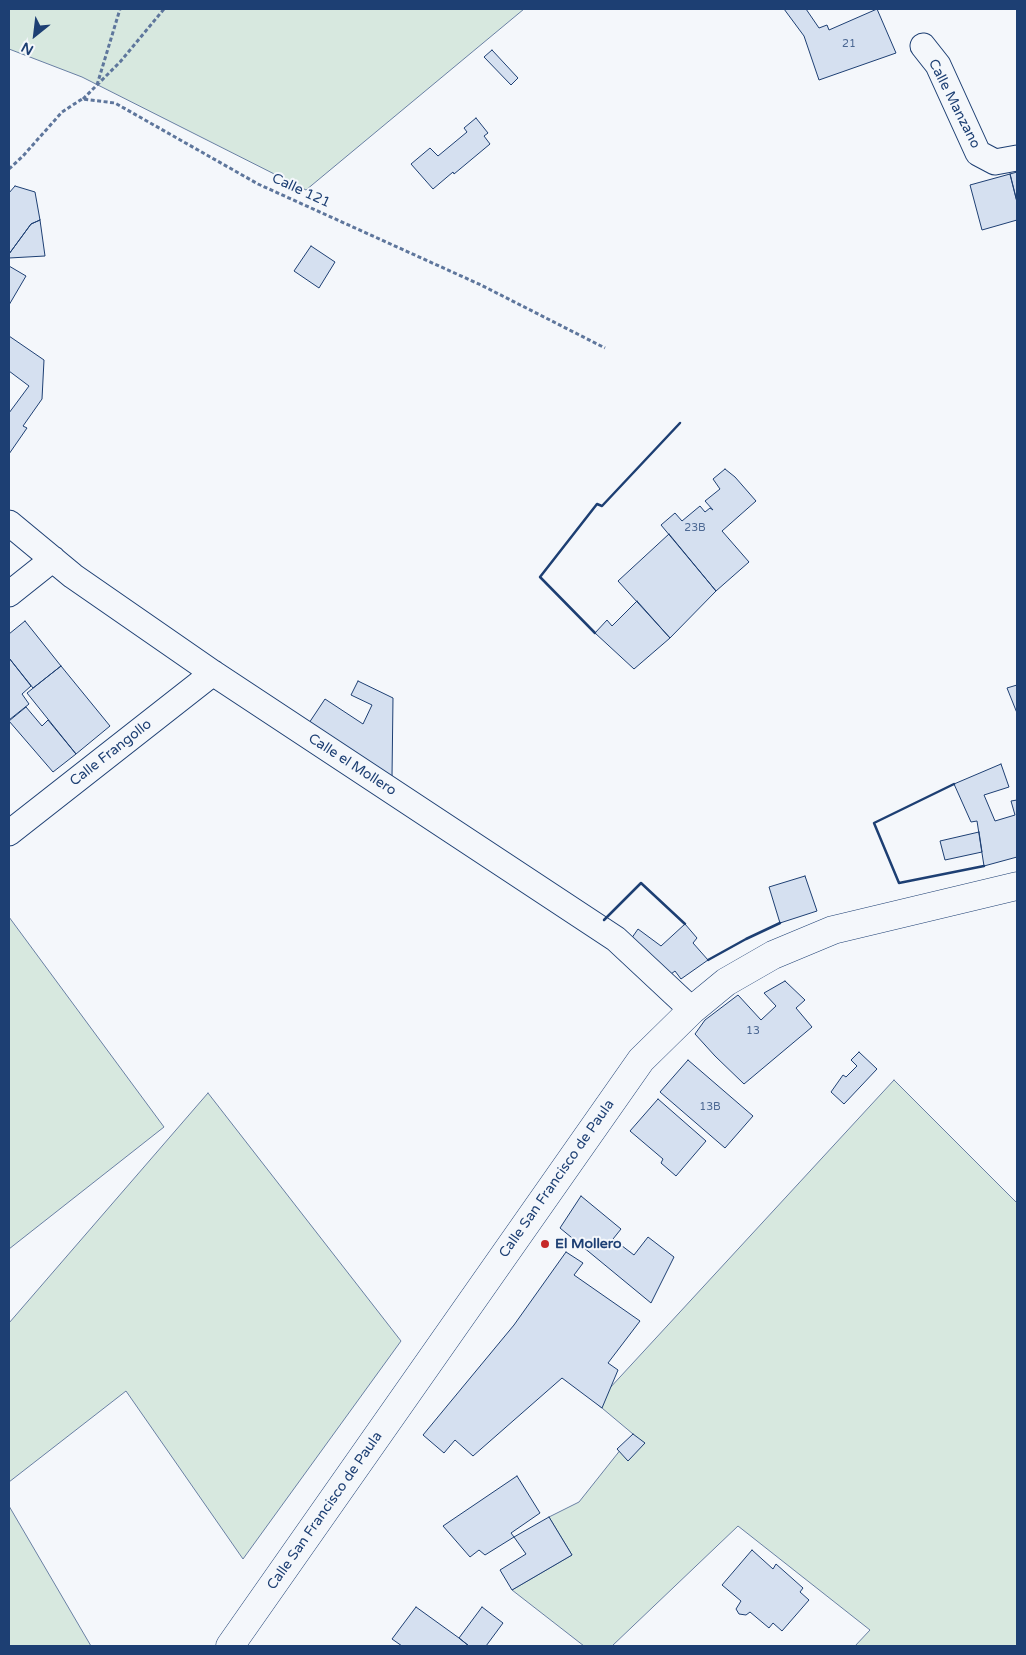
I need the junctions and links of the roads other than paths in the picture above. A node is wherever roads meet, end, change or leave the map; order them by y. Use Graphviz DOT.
graph roads {
  1 [pos="923,46"];
  2 [pos="1017,158"];
  3 [pos="9,523"];
  4 [pos="53,559"];
  5 [pos="9,594"];
  6 [pos="213,674"];
  7 [pos="9,833"];
  8 [pos="1017,886"];
  9 [pos="692,1010"];
  10 [pos="230,1646"];
  1 -- 2 [label="street, Calle Manzano"];
  3 -- 4 [label="street, Calle el Mollero"];
  4 -- 5 [label="street"];
  4 -- 6 [label="street, Calle el Mollero"];
  6 -- 7 [label="street, Calle Frangollo"];
  6 -- 9 [label="street, Calle el Mollero"];
  8 -- 9 [label="main road, Calle San Francisco de Paula"];
  9 -- 10 [label="main road, Calle San Francisco de Paula"];
}
